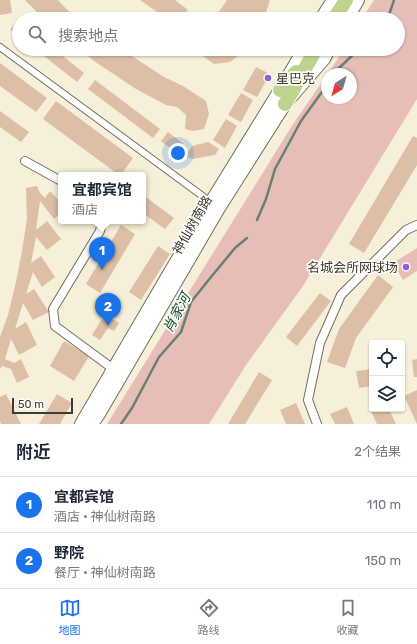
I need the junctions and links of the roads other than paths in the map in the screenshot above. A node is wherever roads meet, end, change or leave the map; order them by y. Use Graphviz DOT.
graph roads {
  1 [pos="333,0"];
  2 [pos="346,0"];
  3 [pos="358,0"];
  4 [pos="325,12"];
  5 [pos="338,12"];
  6 [pos="351,12"];
  7 [pos="0,47"];
  8 [pos="12,56"];
  9 [pos="12,56"];
  10 [pos="300,56"];
  11 [pos="310,56"];
  12 [pos="312,56"];
  13 [pos="326,56"];
  14 [pos="280,90"];
  15 [pos="285,104"];
  16 [pos="25,162"];
  17 [pos="58,179"];
  18 [pos="215,205"];
  19 [pos="101,224"];
  20 [pos="417,225"];
  21 [pos="117,372"];
  22 [pos="81,424"];
  23 [pos="92,424"];
  24 [pos="317,424"];
  1 -- 4 [label="main road"];
  2 -- 5 [label="highway"];
  3 -- 6 [label="main road"];
  7 -- 9 [label="street"];
  8 -- 18 [label="street"];
  10 -- 14 [label="main road"];
  11 -- 14 [label="highway"];
  12 -- 15 [label="highway"];
  13 -- 15 [label="main road, 神仙树南路"];
  14 -- 18 [label="main road"];
  15 -- 18 [label="main road, 神仙树南路"];
  16 -- 17 [label="street"];
  18 -- 21 [label="main road, 神仙树南路"];
  19 -- 21 [label="street"];
  20 -- 24 [label="street"];
  21 -- 22 [label="main road"];
  21 -- 23 [label="main road, 神仙树南路"];
}
